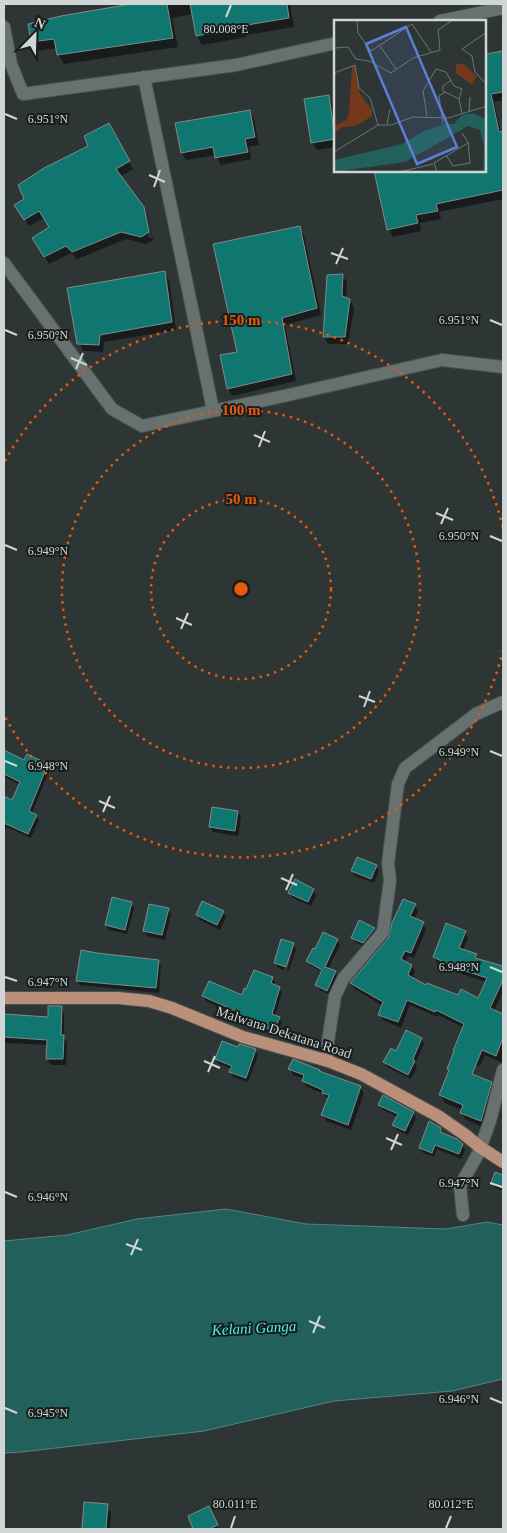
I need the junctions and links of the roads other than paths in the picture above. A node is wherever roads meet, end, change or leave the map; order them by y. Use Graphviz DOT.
graph roads {
  1 [pos="503,8"];
  2 [pos="445,20"];
  3 [pos="4,28"];
  4 [pos="334,44"];
  5 [pos="144,77"];
  6 [pos="4,263"];
  7 [pos="503,367"];
  8 [pos="213,410"];
  9 [pos="503,702"];
  10 [pos="4,998"];
  11 [pos="328,1061"];
  12 [pos="503,1070"];
  13 [pos="480,1147"];
  14 [pos="503,1162"];
  15 [pos="463,1215"];
  1 -- 2 [label="street"];
  3 -- 5 [label="street"];
  4 -- 5 [label="street"];
  5 -- 8 [label="street"];
  6 -- 8 [label="street"];
  7 -- 8 [label="street"];
  9 -- 11 [label="street"];
  10 -- 11 [label="main road, Malwana Dekatana Road"];
  11 -- 13 [label="main road, Malwana Dekatana Road"];
  12 -- 13 [label="street"];
  13 -- 14 [label="main road, Malwana Dekatana Road"];
  13 -- 15 [label="street"];
}
